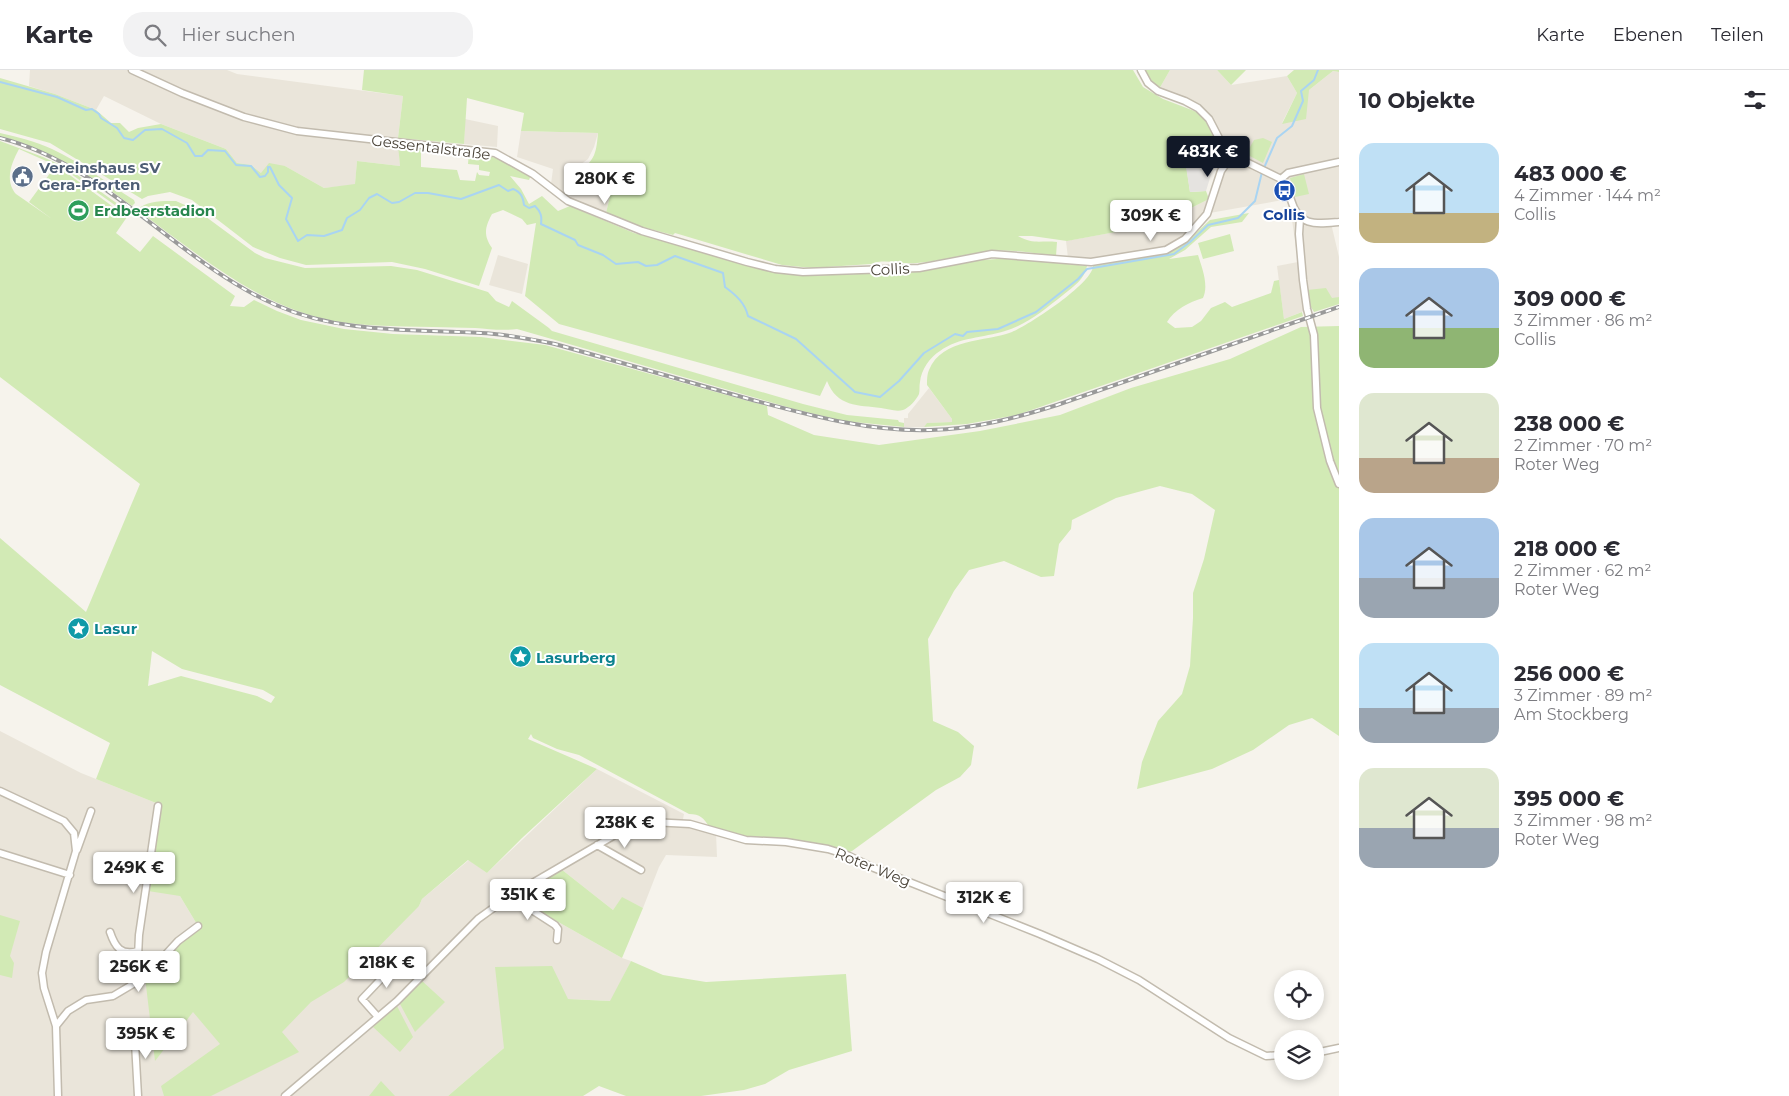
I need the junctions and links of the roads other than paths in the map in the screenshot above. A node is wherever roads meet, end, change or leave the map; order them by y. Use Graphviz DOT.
graph roads {
  1 [pos="132,70"];
  2 [pos="1141,70"];
  3 [pos="1232,155"];
  4 [pos="1339,162"];
  5 [pos="1281,179"];
  6 [pos="1300,218"];
  7 [pos="1339,222"];
  8 [pos="747,262"];
  9 [pos="1339,484"];
  10 [pos="0,791"];
  11 [pos="158,806"];
  12 [pos="91,811"];
  13 [pos="598,845"];
  14 [pos="76,851"];
  15 [pos="0,853"];
  16 [pos="641,870"];
  17 [pos="70,875"];
  18 [pos="510,896"];
  19 [pos="198,926"];
  20 [pos="110,932"];
  21 [pos="557,940"];
  22 [pos="138,951"];
  23 [pos="400,960"];
  24 [pos="131,985"];
  25 [pos="378,1017"];
  26 [pos="134,1025"];
  27 [pos="56,1026"];
  28 [pos="1339,1048"];
  29 [pos="1324,1051"];
  30 [pos="1274,1056"];
  31 [pos="58,1096"];
  32 [pos="138,1096"];
  33 [pos="285,1096"];
  1 -- 8 [label="street, Gessentalstraße"];
  2 -- 3 [label="street"];
  3 -- 5 [label="street"];
  3 -- 8 [label="street, Collis"];
  4 -- 5 [label="street"];
  5 -- 6 [label="street"];
  6 -- 7 [label="street"];
  6 -- 9 [label="street"];
  10 -- 14 [label="street"];
  11 -- 22 [label="street"];
  12 -- 14 [label="street"];
  13 -- 16 [label="street"];
  13 -- 18 [label="street, Roter Weg"];
  13 -- 30 [label="street, Roter Weg"];
  14 -- 17 [label="street"];
  15 -- 17 [label="street"];
  17 -- 27 [label="street"];
  18 -- 21 [label="street"];
  18 -- 25 [label="street, Roter Weg"];
  19 -- 24 [label="street"];
  20 -- 22 [label="street"];
  22 -- 24 [label="street"];
  23 -- 25 [label="street"];
  24 -- 27 [label="street"];
  25 -- 33 [label="street, Roter Weg"];
  26 -- 32 [label="street"];
  27 -- 31 [label="street"];
  28 -- 29 [label="street"];
}
